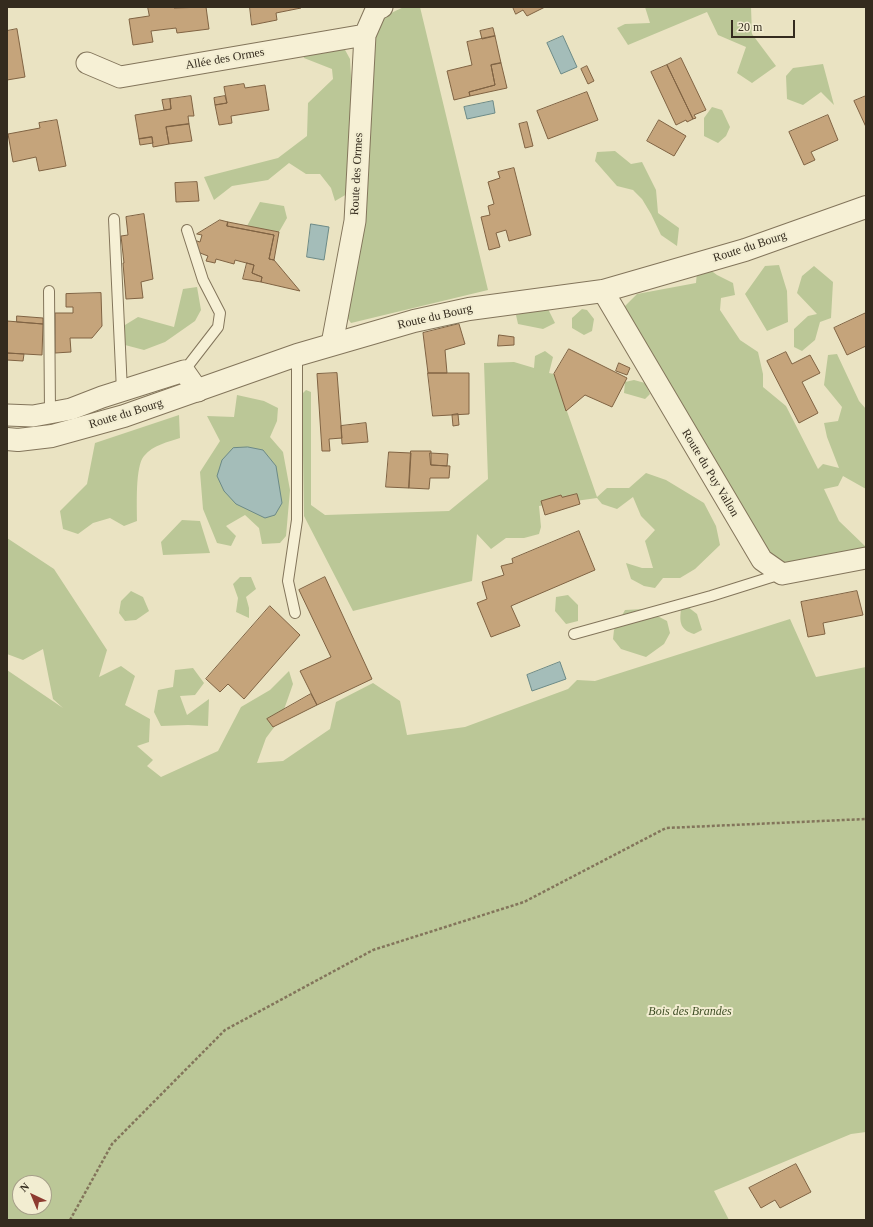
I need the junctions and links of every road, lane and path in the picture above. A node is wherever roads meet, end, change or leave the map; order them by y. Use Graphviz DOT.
graph roads {
  1 [pos="382,7"];
  2 [pos="365,35"];
  3 [pos="87,63"];
  4 [pos="866,207"];
  5 [pos="114,219"];
  6 [pos="188,230"];
  7 [pos="603,290"];
  8 [pos="49,292"];
  9 [pos="332,344"];
  10 [pos="297,355"];
  11 [pos="184,371"];
  12 [pos="122,391"];
  13 [pos="198,391"];
  14 [pos="50,412"];
  15 [pos="7,416"];
  16 [pos="7,439"];
  17 [pos="866,558"];
  18 [pos="782,574"];
  19 [pos="295,613"];
  20 [pos="574,634"];
  21 [pos="866,819"];
  22 [pos="70,1220"];
  1 -- 2 [label="street, Route des Ormes"];
  2 -- 3 [label="street, Allée des Ormes"];
  2 -- 9 [label="street, Route des Ormes"];
  4 -- 7 [label="street, Route du Bourg"];
  5 -- 12 [label="lane"];
  6 -- 11 [label="lane"];
  7 -- 9 [label="street, Route du Bourg"];
  7 -- 18 [label="street, Route du Puy Vallon"];
  8 -- 14 [label="lane"];
  9 -- 10 [label="street, Route du Bourg"];
  10 -- 13 [label="street, Route du Bourg"];
  10 -- 19 [label="lane"];
  11 -- 12 [label="street"];
  11 -- 13 [label="street"];
  12 -- 14 [label="street"];
  13 -- 16 [label="street, Route du Bourg"];
  14 -- 15 [label="street"];
  17 -- 18 [label="street"];
  18 -- 20 [label="lane"];
  21 -- 22 [label="path"];
}
